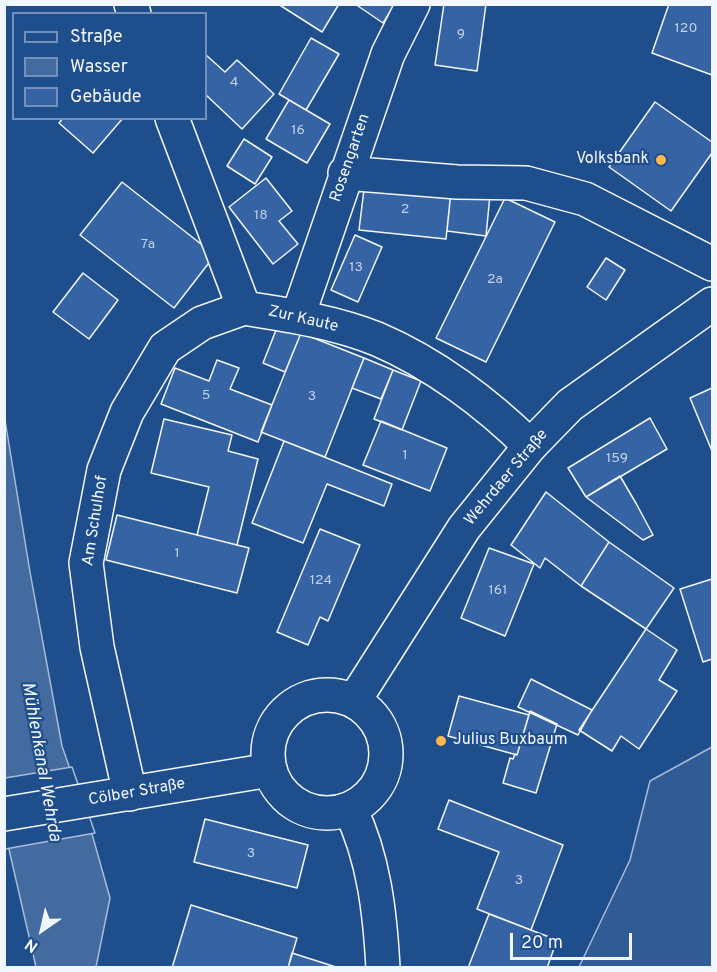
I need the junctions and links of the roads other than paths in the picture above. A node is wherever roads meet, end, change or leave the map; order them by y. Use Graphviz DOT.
graph roads {
  1 [pos="413,4"];
  2 [pos="173,120"];
  3 [pos="345,173"];
  4 [pos="712,264"];
  5 [pos="712,304"];
  6 [pos="244,308"];
  7 [pos="298,316"];
  8 [pos="530,446"];
  9 [pos="354,701"];
  10 [pos="270,770"];
  11 [pos="130,794"];
  12 [pos="350,809"];
  13 [pos="4,814"];
  14 [pos="383,968"];
  1 -- 3 [label="street, Rosengarten"];
  2 -- 6 [label="street, Zur Kaute"];
  3 -- 4 [label="street"];
  3 -- 7 [label="street, Rosengarten"];
  5 -- 8 [label="street, Wehrdaer Straße"];
  6 -- 7 [label="street, Zur Kaute"];
  6 -- 11 [label="street, Am Schulhof"];
  7 -- 8 [label="street, Zur Kaute"];
  8 -- 9 [label="street, Wehrdaer Straße"];
  9 -- 10 [label="street"];
  9 -- 12 [label="street"];
  10 -- 11 [label="street, Cölber Straße"];
  10 -- 12 [label="street"];
  11 -- 13 [label="street, Cölber Straße"];
  12 -- 14 [label="street"];
}
